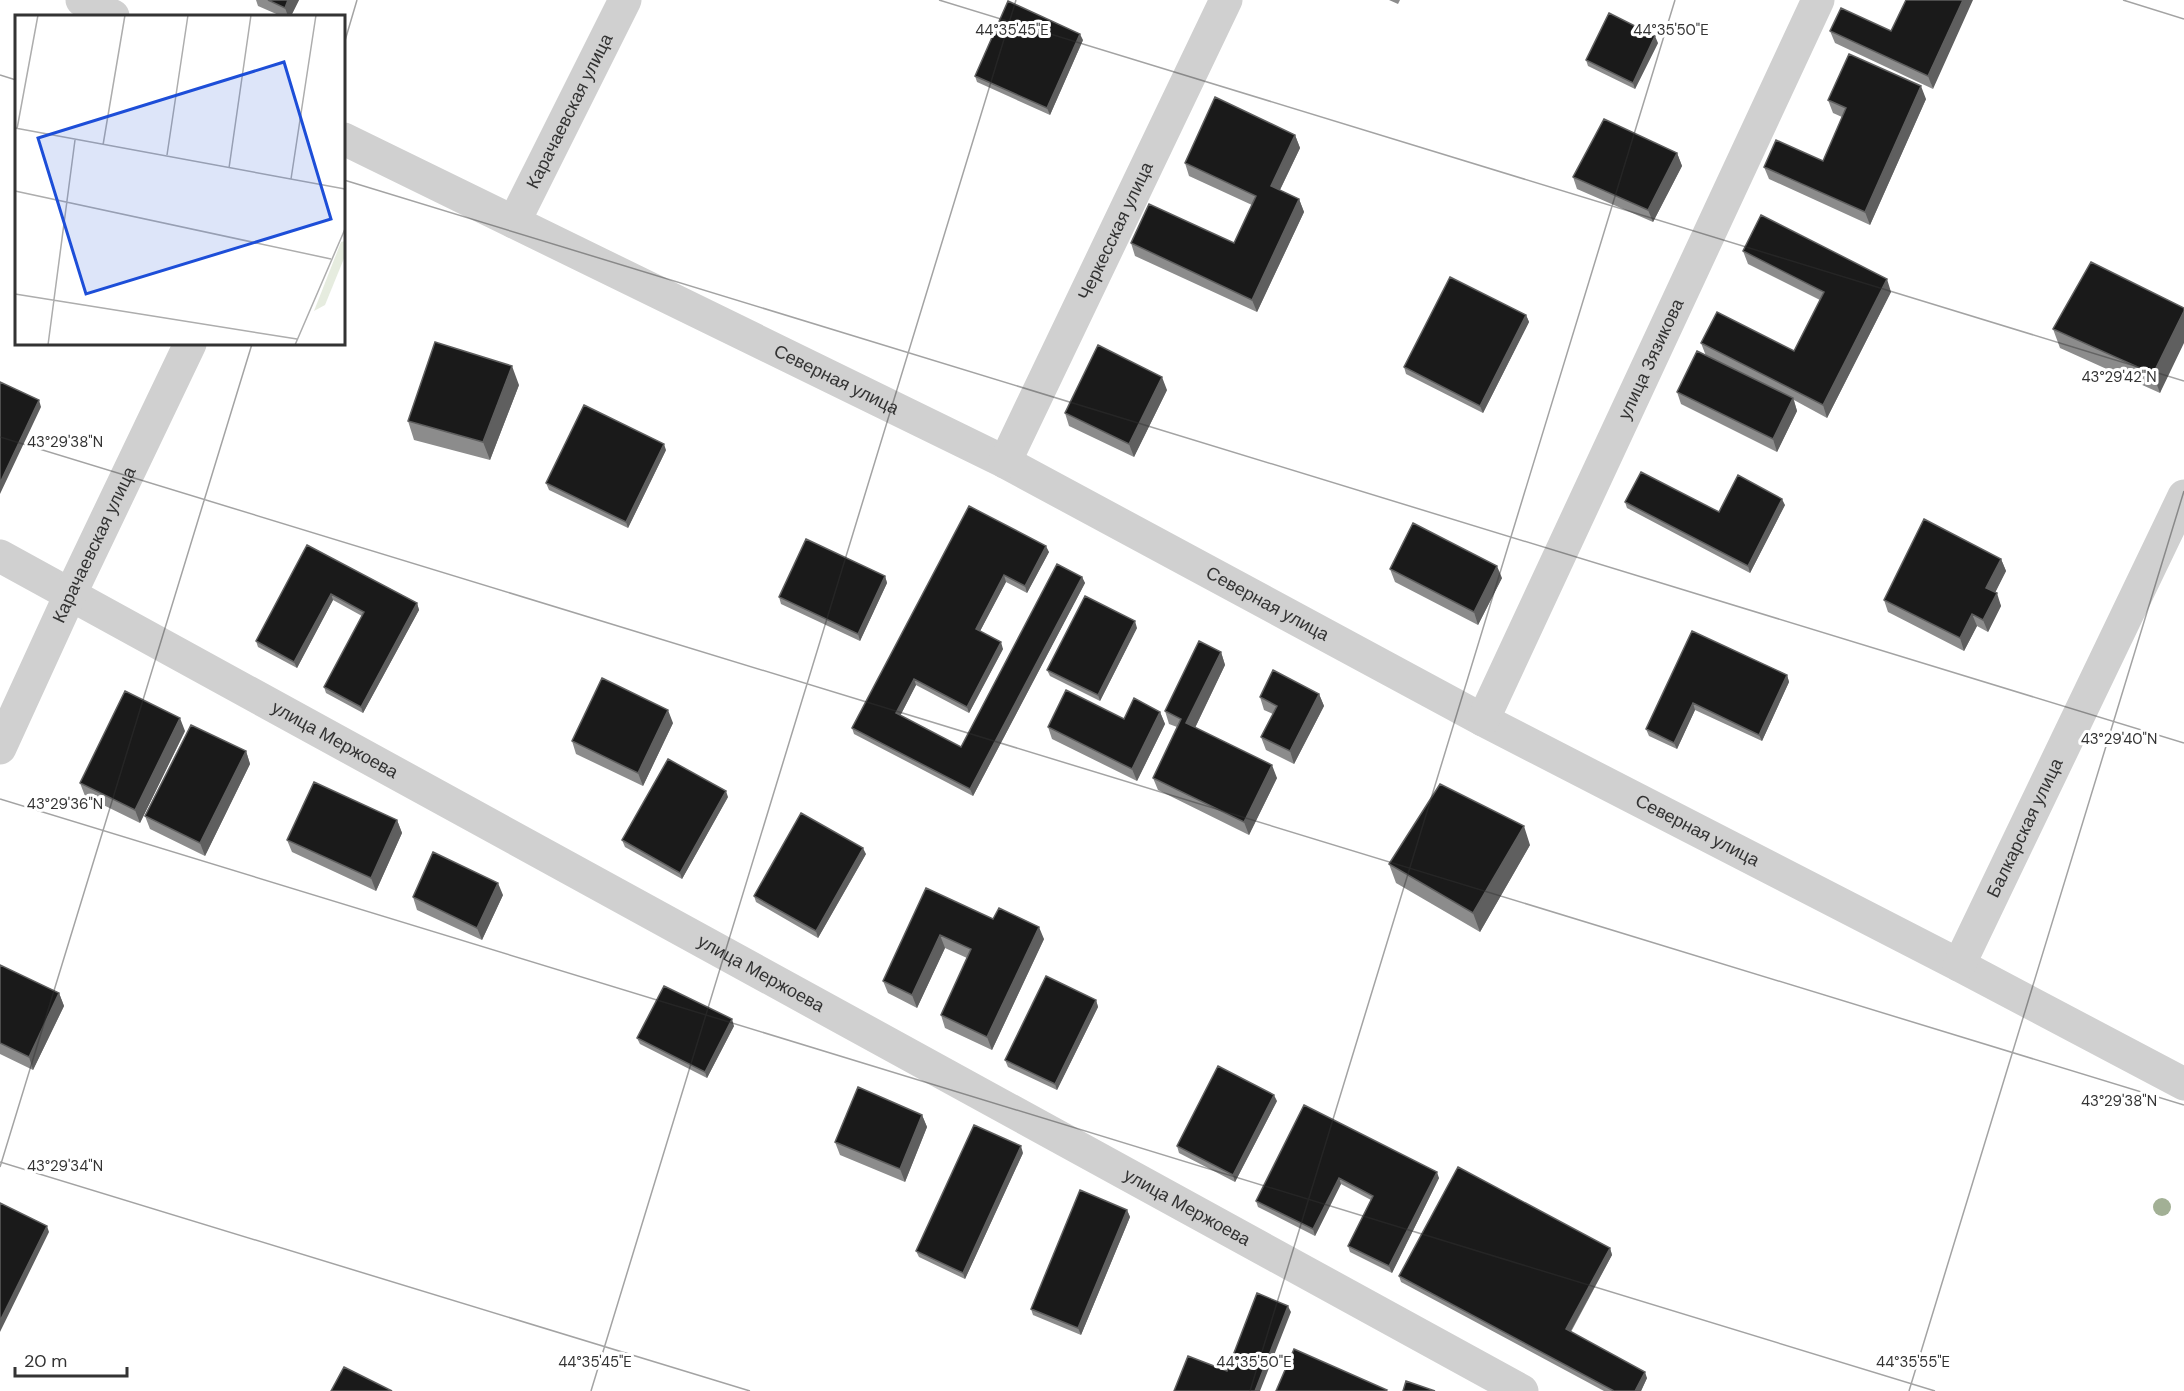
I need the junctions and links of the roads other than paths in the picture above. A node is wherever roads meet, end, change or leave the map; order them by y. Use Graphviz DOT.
graph roads {
  1 [pos="82,0"];
  2 [pos="625,0"];
  3 [pos="1226,0"];
  4 [pos="1818,0"];
  5 [pos="111,15"];
  6 [pos="345,139"];
  7 [pos="514,222"];
  8 [pos="190,345"];
  9 [pos="1005,462"];
  10 [pos="2184,496"];
  11 [pos="0,556"];
  12 [pos="70,595"];
  13 [pos="1483,720"];
  14 [pos="0,748"];
  15 [pos="1959,965"];
  16 [pos="2184,1084"];
  17 [pos="1522,1391"];
  1 -- 5 [label="street"];
  2 -- 7 [label="street, Карачаевская улица"];
  3 -- 9 [label="street, Черкесская улица"];
  4 -- 13 [label="street, улица Зязикова"];
  6 -- 7 [label="street, Северная улица"];
  7 -- 9 [label="street, Северная улица"];
  8 -- 12 [label="street, Карачаевская улица"];
  9 -- 13 [label="street, Северная улица"];
  10 -- 15 [label="street, Балкарская улица"];
  11 -- 12 [label="street, улица Мержоева"];
  12 -- 14 [label="street, Карачаевская улица"];
  12 -- 17 [label="street, улица Мержоева"];
  13 -- 15 [label="street, Северная улица"];
  15 -- 16 [label="street, Северная улица"];
}
